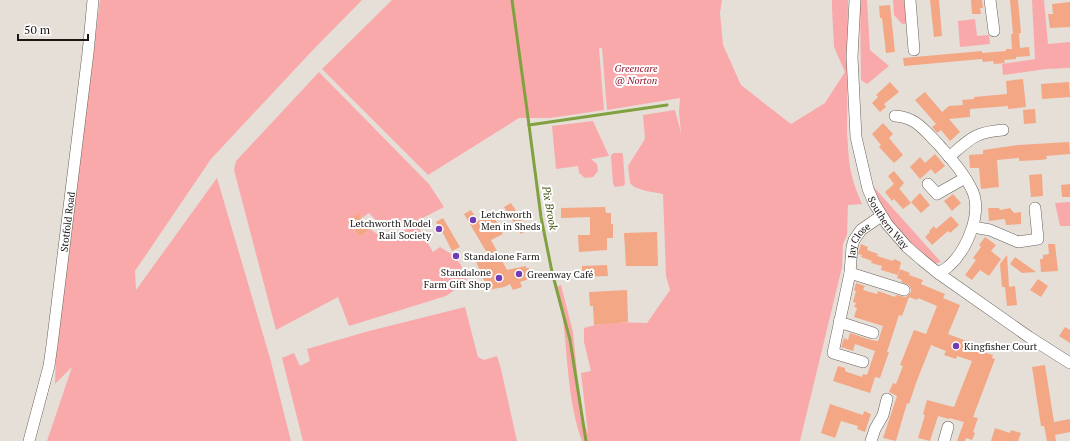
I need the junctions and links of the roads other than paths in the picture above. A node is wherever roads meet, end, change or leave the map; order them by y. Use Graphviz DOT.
graph roads {
  1 [pos="93,0"];
  2 [pos="855,0"];
  3 [pos="910,0"];
  4 [pos="990,0"];
  5 [pos="994,31"];
  6 [pos="914,50"];
  7 [pos="895,116"];
  8 [pos="1003,130"];
  9 [pos="949,157"];
  10 [pos="966,178"];
  11 [pos="928,184"];
  12 [pos="1035,208"];
  13 [pos="881,216"];
  14 [pos="973,227"];
  15 [pos="850,273"];
  16 [pos="938,273"];
  17 [pos="904,290"];
  18 [pos="839,322"];
  19 [pos="873,333"];
  20 [pos="863,362"];
  21 [pos="1070,363"];
  22 [pos="888,399"];
  23 [pos="948,427"];
  24 [pos="29,441"];
  25 [pos="871,441"];
  26 [pos="944,441"];
  1 -- 24 [label="street, Stotfold Road"];
  2 -- 13 [label="street, Southern Way"];
  3 -- 6 [label="street"];
  4 -- 5 [label="street"];
  7 -- 9 [label="street"];
  8 -- 9 [label="street"];
  9 -- 10 [label="street"];
  10 -- 11 [label="street"];
  10 -- 14 [label="street"];
  12 -- 14 [label="street"];
  13 -- 15 [label="street, Jay Close"];
  13 -- 16 [label="street, Southern Way"];
  14 -- 16 [label="street"];
  15 -- 17 [label="street, Jay Close"];
  15 -- 18 [label="street, Jay Close"];
  16 -- 21 [label="street, Southern Way"];
  18 -- 19 [label="street"];
  18 -- 20 [label="street, Jay Close"];
  22 -- 25 [label="street"];
  23 -- 26 [label="street"];
}
